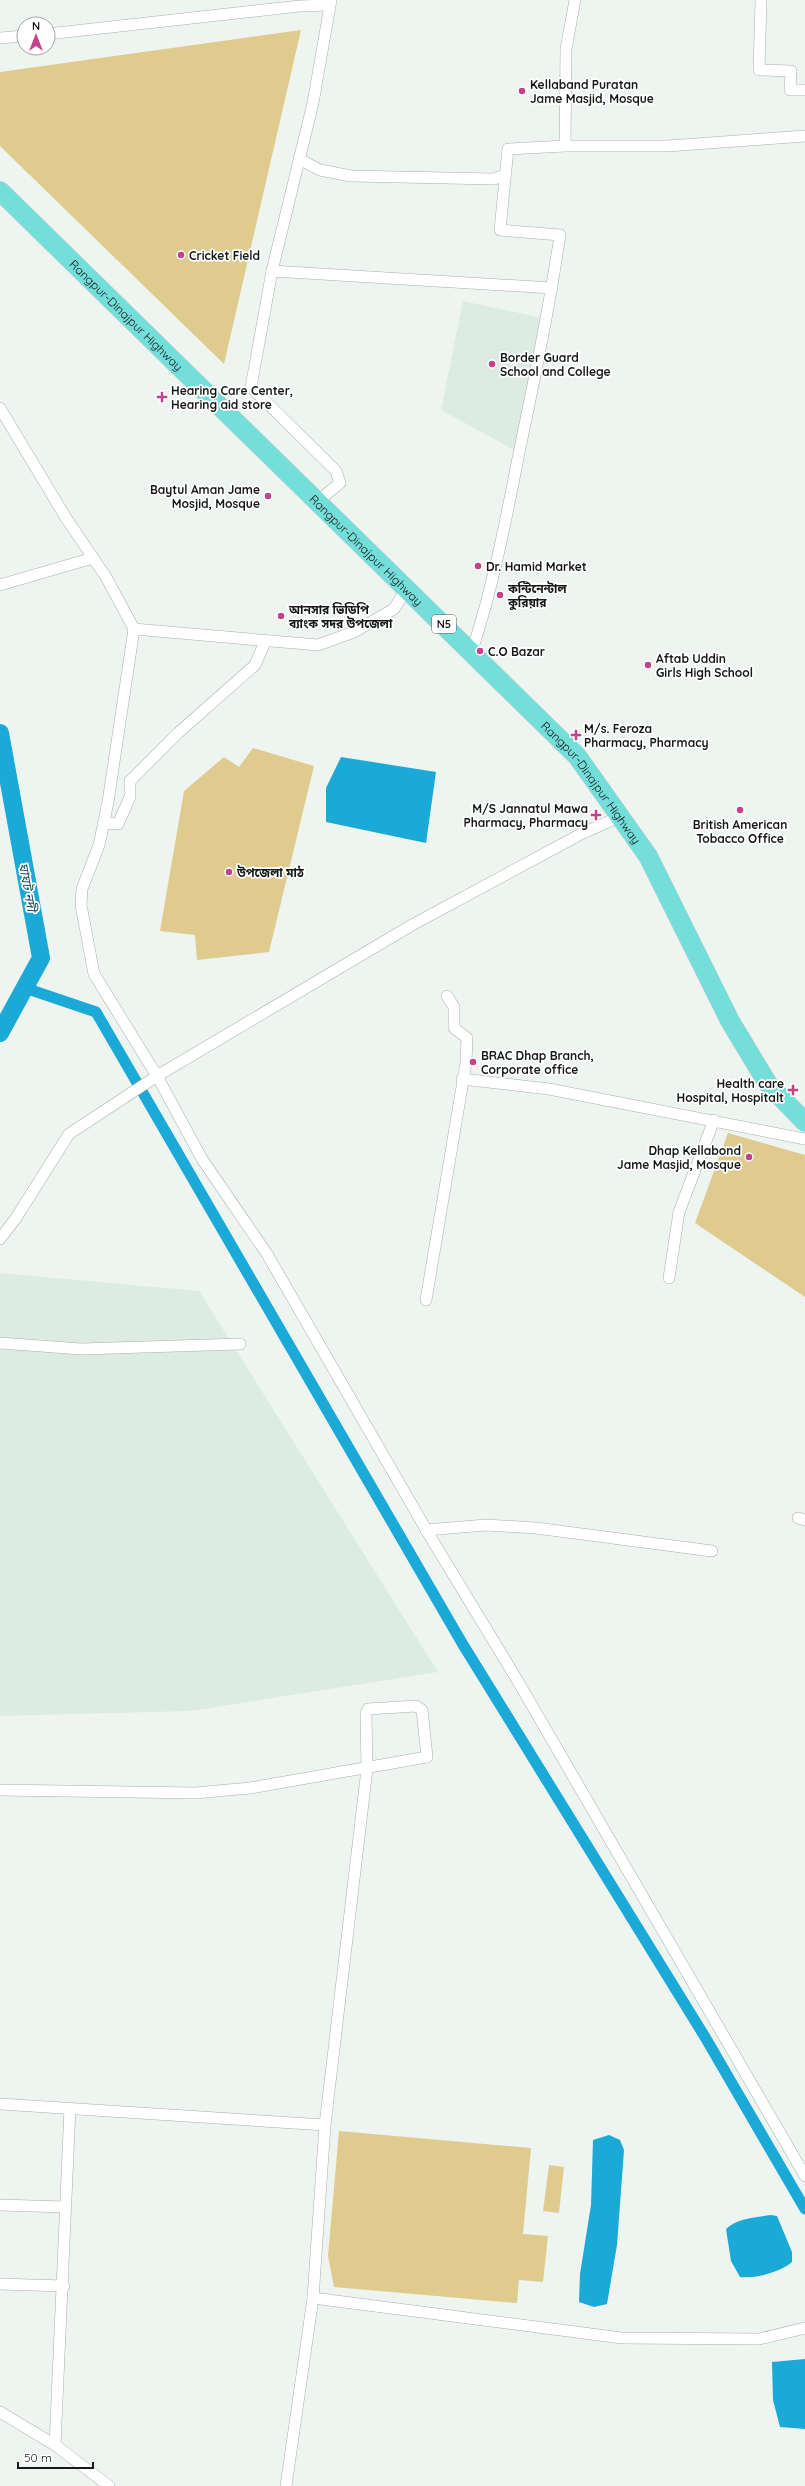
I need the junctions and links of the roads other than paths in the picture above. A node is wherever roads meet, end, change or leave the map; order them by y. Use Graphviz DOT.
graph roads {
  1 [pos="574,0"];
  2 [pos="761,0"];
  3 [pos="329,3"];
  4 [pos="56,33"];
  5 [pos="16,37"];
  6 [pos="0,38"];
  7 [pos="805,90"];
  8 [pos="805,136"];
  9 [pos="565,146"];
  10 [pos="299,159"];
  11 [pos="505,175"];
  12 [pos="0,191"];
  13 [pos="272,271"];
  14 [pos="552,288"];
  15 [pos="0,408"];
  16 [pos="318,502"];
  17 [pos="93,558"];
  18 [pos="5,583"];
  19 [pos="407,588"];
  20 [pos="134,629"];
  21 [pos="265,642"];
  22 [pos="472,652"];
  23 [pos="621,816"];
  24 [pos="104,822"];
  25 [pos="447,996"];
  26 [pos="155,1078"];
  27 [pos="462,1079"];
  28 [pos="714,1120"];
  29 [pos="805,1122"];
  30 [pos="805,1139"];
  31 [pos="0,1239"];
  32 [pos="669,1278"];
  33 [pos="426,1300"];
  34 [pos="0,1343"];
  35 [pos="240,1344"];
  36 [pos="426,1530"];
  37 [pos="712,1551"];
  38 [pos="368,1769"];
  39 [pos="0,1790"];
  40 [pos="0,2104"];
  41 [pos="70,2108"];
  42 [pos="325,2125"];
  43 [pos="805,2176"];
  44 [pos="0,2205"];
  45 [pos="65,2207"];
  46 [pos="0,2284"];
  47 [pos="64,2286"];
  48 [pos="313,2298"];
  49 [pos="805,2328"];
  50 [pos="0,2412"];
  51 [pos="56,2445"];
  52 [pos="109,2486"];
  53 [pos="286,2486"];
  1 -- 9 [label="street"];
  2 -- 7 [label="street"];
  3 -- 4 [label="street"];
  3 -- 10 [label="street"];
  5 -- 6 [label="street"];
  8 -- 9 [label="street"];
  9 -- 11 [label="street"];
  10 -- 11 [label="street"];
  10 -- 13 [label="street"];
  11 -- 14 [label="street"];
  12 -- 16 [label="highway, Rangpur-Dinajpur Highway / N5"];
  13 -- 14 [label="street"];
  13 -- 16 [label="street"];
  14 -- 22 [label="street"];
  15 -- 17 [label="street"];
  16 -- 19 [label="highway, Rangpur-Dinajpur Highway / N5"];
  17 -- 18 [label="street"];
  17 -- 20 [label="street"];
  19 -- 21 [label="street"];
  19 -- 22 [label="highway, Rangpur-Dinajpur Highway / N5"];
  20 -- 21 [label="street"];
  20 -- 24 [label="street"];
  21 -- 24 [label="street"];
  22 -- 23 [label="highway, Rangpur-Dinajpur Highway / N5"];
  23 -- 26 [label="street"];
  23 -- 29 [label="highway, Rangpur-Dinajpur Highway / N5"];
  24 -- 26 [label="street"];
  25 -- 27 [label="street"];
  26 -- 31 [label="street"];
  26 -- 36 [label="street"];
  27 -- 28 [label="street"];
  27 -- 33 [label="street"];
  28 -- 30 [label="street"];
  28 -- 32 [label="street"];
  34 -- 35 [label="street"];
  36 -- 37 [label="street"];
  36 -- 43 [label="street"];
  38 -- 38 [label="street"];
  38 -- 39 [label="street"];
  38 -- 42 [label="street"];
  40 -- 41 [label="street"];
  41 -- 42 [label="street"];
  41 -- 45 [label="street"];
  42 -- 48 [label="street"];
  44 -- 45 [label="street"];
  45 -- 47 [label="street"];
  46 -- 47 [label="street"];
  47 -- 51 [label="street"];
  48 -- 49 [label="street"];
  48 -- 53 [label="street"];
  50 -- 51 [label="street"];
  51 -- 52 [label="street"];
}
